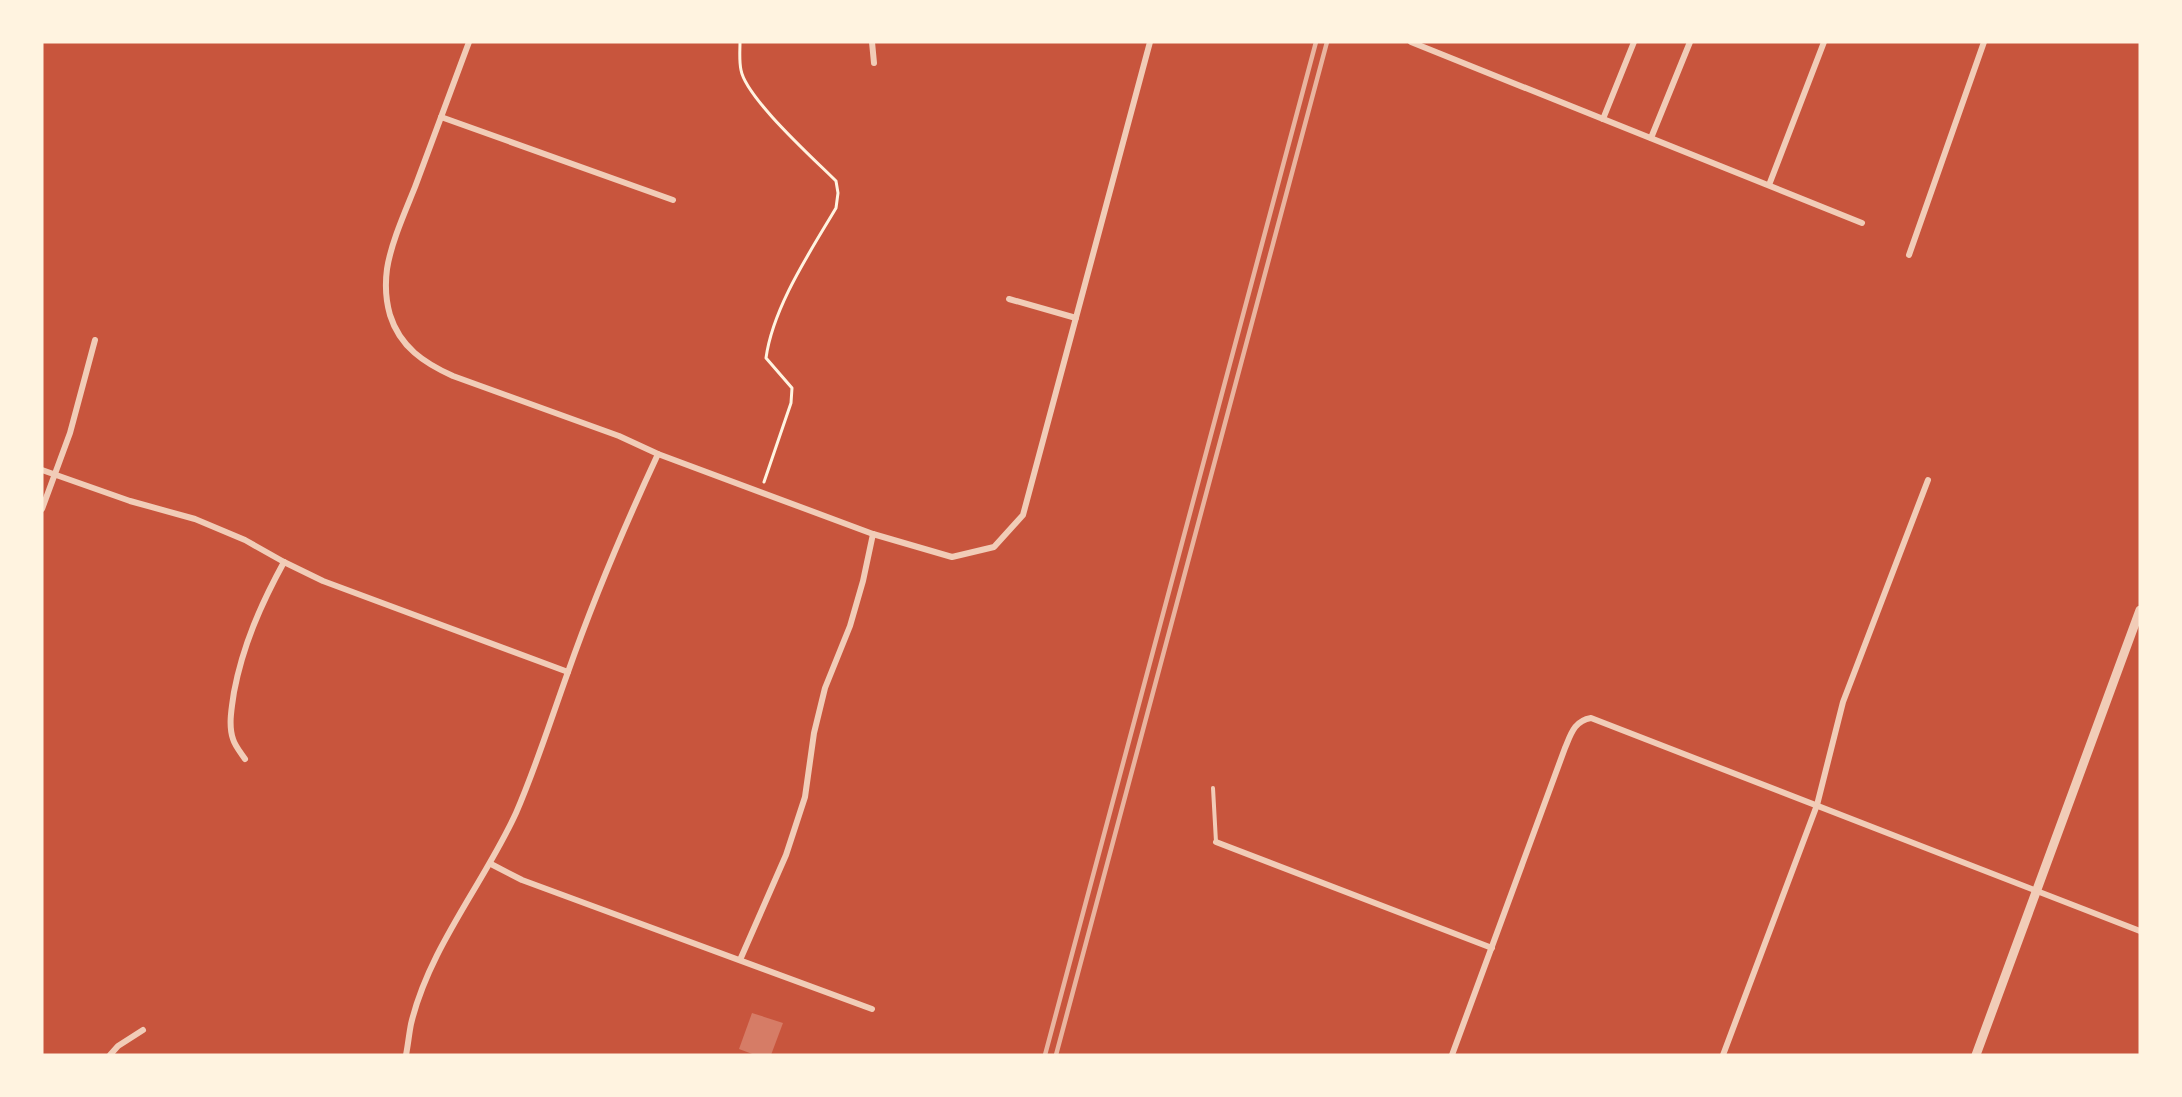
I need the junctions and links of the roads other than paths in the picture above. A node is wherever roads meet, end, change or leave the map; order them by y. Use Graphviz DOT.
graph roads {
  1 [pos="469,42"];
  2 [pos="872,42"];
  3 [pos="1150,42"];
  4 [pos="1411,42"];
  5 [pos="1634,42"];
  6 [pos="1690,42"];
  7 [pos="1824,42"];
  8 [pos="1984,42"];
  9 [pos="874,63"];
  10 [pos="441,117"];
  11 [pos="1604,119"];
  12 [pos="1651,138"];
  13 [pos="1769,185"];
  14 [pos="673,200"];
  15 [pos="1862,223"];
  16 [pos="1909,255"];
  17 [pos="1009,299"];
  18 [pos="1076,318"];
  19 [pos="95,340"];
  20 [pos="658,454"];
  21 [pos="42,470"];
  22 [pos="55,475"];
  23 [pos="1928,480"];
  24 [pos="42,509"];
  25 [pos="873,534"];
  26 [pos="284,562"];
  27 [pos="2140,610"];
  28 [pos="568,672"];
  29 [pos="245,759"];
  30 [pos="1213,788"];
  31 [pos="1817,805"];
  32 [pos="1216,842"];
  33 [pos="491,864"];
  34 [pos="2036,891"];
  35 [pos="2140,931"];
  36 [pos="1492,948"];
  37 [pos="740,960"];
  38 [pos="872,1009"];
  39 [pos="142,1030"];
  40 [pos="110,1055"];
  41 [pos="406,1055"];
  42 [pos="1452,1055"];
  43 [pos="1723,1055"];
  44 [pos="1976,1055"];
  1 -- 10 [label="street"];
  2 -- 9 [label="street"];
  3 -- 18 [label="street"];
  4 -- 11 [label="street"];
  5 -- 11 [label="street"];
  6 -- 12 [label="street"];
  7 -- 13 [label="street"];
  8 -- 16 [label="street"];
  10 -- 14 [label="street"];
  10 -- 20 [label="street"];
  11 -- 12 [label="street"];
  12 -- 13 [label="street"];
  13 -- 15 [label="street"];
  17 -- 18 [label="street"];
  18 -- 25 [label="street"];
  19 -- 22 [label="street"];
  20 -- 25 [label="street"];
  20 -- 28 [label="street"];
  21 -- 22 [label="street"];
  22 -- 24 [label="street"];
  22 -- 26 [label="street"];
  23 -- 31 [label="street"];
  25 -- 37 [label="street"];
  26 -- 28 [label="street"];
  26 -- 29 [label="street"];
  27 -- 34 [label="street"];
  28 -- 33 [label="street"];
  30 -- 32 [label="lane"];
  31 -- 34 [label="street"];
  31 -- 36 [label="street"];
  31 -- 43 [label="street"];
  32 -- 36 [label="street"];
  33 -- 37 [label="street"];
  33 -- 41 [label="street"];
  34 -- 35 [label="street"];
  34 -- 44 [label="street"];
  36 -- 42 [label="street"];
  37 -- 38 [label="street"];
  39 -- 40 [label="street"];
}
